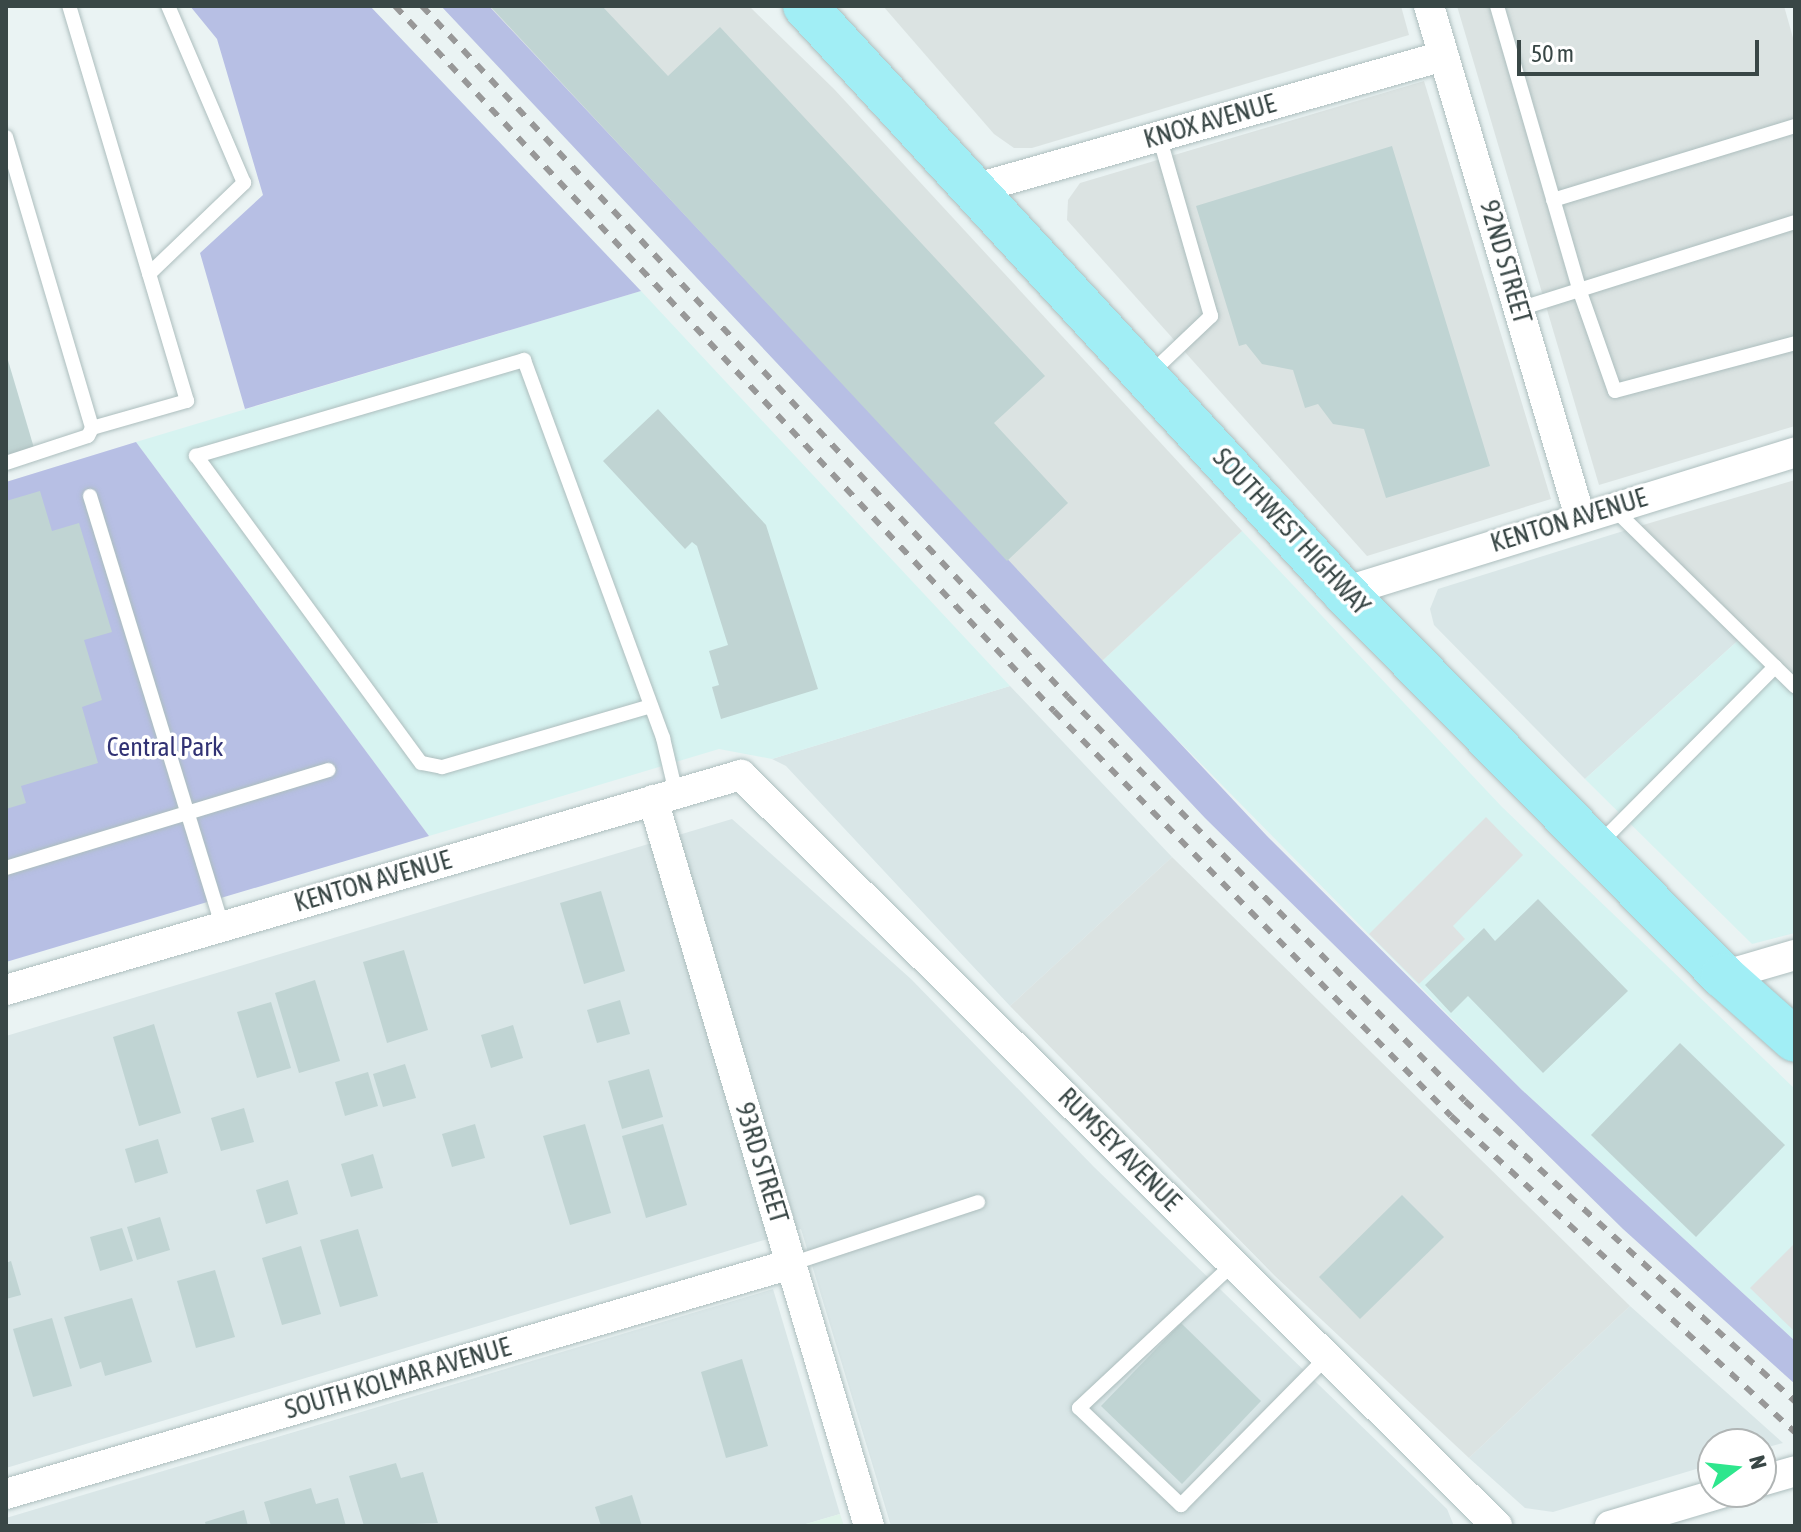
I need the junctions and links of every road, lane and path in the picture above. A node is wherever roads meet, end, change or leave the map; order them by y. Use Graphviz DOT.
graph roads {
  1 [pos="69,6"];
  2 [pos="168,6"];
  3 [pos="805,6"];
  4 [pos="1429,6"];
  5 [pos="1497,6"];
  6 [pos="1444,56"];
  7 [pos="1795,126"];
  8 [pos="1159,136"];
  9 [pos="6,137"];
  10 [pos="977,188"];
  11 [pos="1553,200"];
  12 [pos="1795,222"];
  13 [pos="149,274"];
  14 [pos="1579,289"];
  15 [pos="1519,309"];
  16 [pos="1795,343"];
  17 [pos="1148,376"];
  18 [pos="92,428"];
  19 [pos="1795,452"];
  20 [pos="6,463"];
  21 [pos="90,496"];
  22 [pos="1612,507"];
  23 [pos="1580,517"];
  24 [pos="1344,592"];
  25 [pos="1775,667"];
  26 [pos="1795,686"];
  27 [pos="651,706"];
  28 [pos="328,770"];
  29 [pos="741,775"];
  30 [pos="664,797"];
  31 [pos="188,813"];
  32 [pos="1596,847"];
  33 [pos="6,868"];
  34 [pos="222,926"];
  35 [pos="1795,955"];
  36 [pos="1723,976"];
  37 [pos="6,990"];
  38 [pos="1795,1040"];
  39 [pos="978,1202"];
  40 [pos="791,1264"];
  41 [pos="1233,1264"];
  42 [pos="1327,1357"];
  43 [pos="6,1494"];
  44 [pos="1697,1500"];
  45 [pos="869,1526"];
  46 [pos="1497,1526"];
  47 [pos="1610,1526"];
  1 -- 13 [label="lane"];
  2 -- 13 [label="lane"];
  3 -- 10 [label="main road, SOUTHWEST HIGHWAY"];
  4 -- 6 [label="street, 92ND STREET"];
  5 -- 11 [label="lane"];
  6 -- 8 [label="street, KNOX AVENUE"];
  6 -- 15 [label="street, 92ND STREET"];
  7 -- 11 [label="lane"];
  8 -- 10 [label="street, KNOX AVENUE"];
  8 -- 17 [label="lane"];
  9 -- 18 [label="lane"];
  10 -- 17 [label="main road, SOUTHWEST HIGHWAY"];
  11 -- 14 [label="lane"];
  12 -- 14 [label="lane"];
  13 -- 18 [label="lane"];
  14 -- 15 [label="lane"];
  14 -- 16 [label="lane"];
  15 -- 23 [label="street, 92ND STREET"];
  17 -- 24 [label="main road, SOUTHWEST HIGHWAY"];
  18 -- 20 [label="lane"];
  19 -- 22 [label="street, KENTON AVENUE"];
  21 -- 31 [label="lane"];
  22 -- 23 [label="street, KENTON AVENUE"];
  22 -- 25 [label="lane"];
  23 -- 24 [label="street, KENTON AVENUE"];
  24 -- 32 [label="main road, SOUTHWEST HIGHWAY"];
  25 -- 26 [label="lane"];
  25 -- 32 [label="lane"];
  27 -- 27 [label="lane"];
  27 -- 30 [label="lane"];
  28 -- 31 [label="lane"];
  29 -- 30 [label="street, KENTON AVENUE"];
  29 -- 41 [label="street, RUMSEY AVENUE"];
  30 -- 34 [label="street, KENTON AVENUE"];
  30 -- 40 [label="street, 93RD STREET"];
  31 -- 33 [label="lane"];
  31 -- 34 [label="lane"];
  32 -- 36 [label="main road, SOUTHWEST HIGHWAY"];
  34 -- 37 [label="street, KENTON AVENUE"];
  35 -- 36 [label="street"];
  36 -- 38 [label="main road, SOUTHWEST HIGHWAY"];
  39 -- 40 [label="lane"];
  40 -- 43 [label="street, SOUTH KOLMAR AVENUE"];
  40 -- 45 [label="street, 93RD STREET"];
  41 -- 42 [label="street, RUMSEY AVENUE"];
  41 -- 42 [label="lane"];
  42 -- 46 [label="street, RUMSEY AVENUE"];
  44 -- 47 [label="street"];
}
